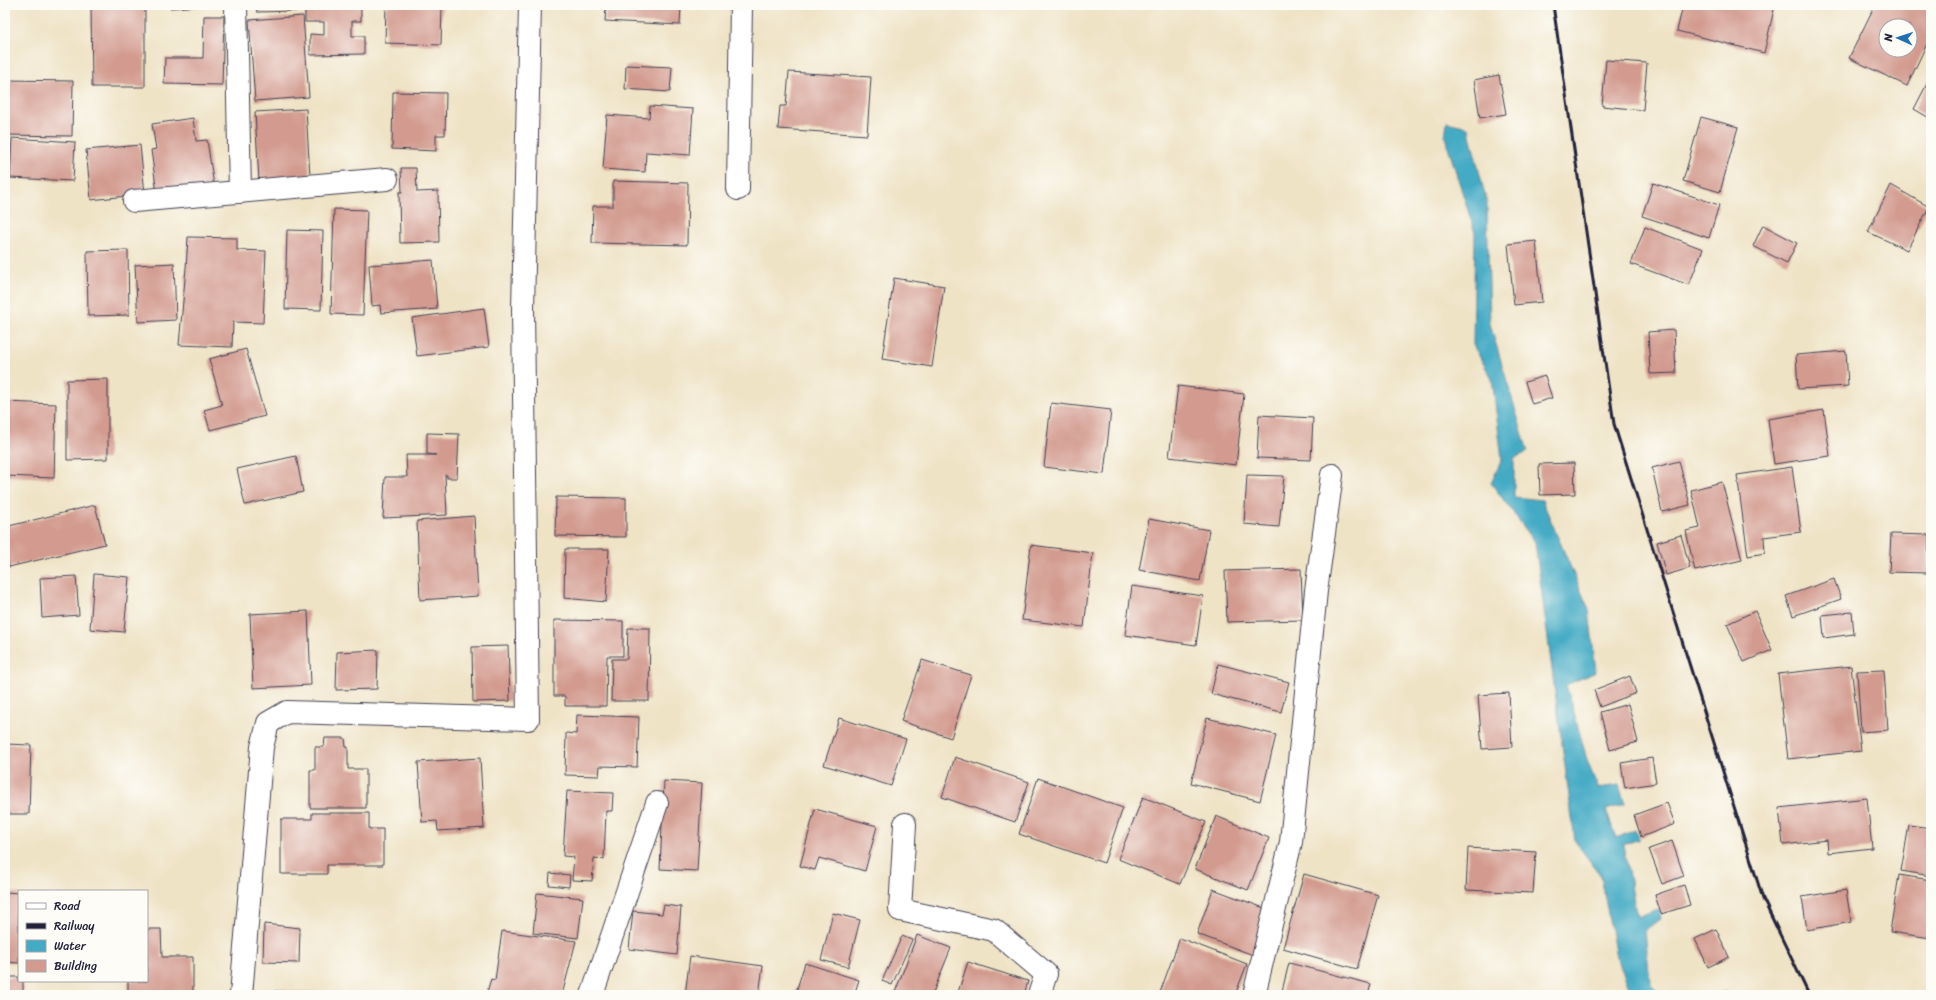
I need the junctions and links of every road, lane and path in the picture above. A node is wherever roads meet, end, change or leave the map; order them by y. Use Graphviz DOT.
graph roads {
  1 [pos="236,5"];
  2 [pos="530,5"];
  3 [pos="742,5"];
  4 [pos="387,179"];
  5 [pos="738,189"];
  6 [pos="240,192"];
  7 [pos="134,201"];
  8 [pos="1332,475"];
  9 [pos="657,803"];
  10 [pos="905,824"];
  11 [pos="240,995"];
  12 [pos="592,995"];
  13 [pos="1039,995"];
  14 [pos="1254,995"];
  1 -- 6 [label="street"];
  2 -- 11 [label="street"];
  3 -- 5 [label="street"];
  4 -- 6 [label="street"];
  6 -- 7 [label="street"];
  8 -- 14 [label="street"];
  9 -- 12 [label="street"];
  10 -- 13 [label="street"];
}
